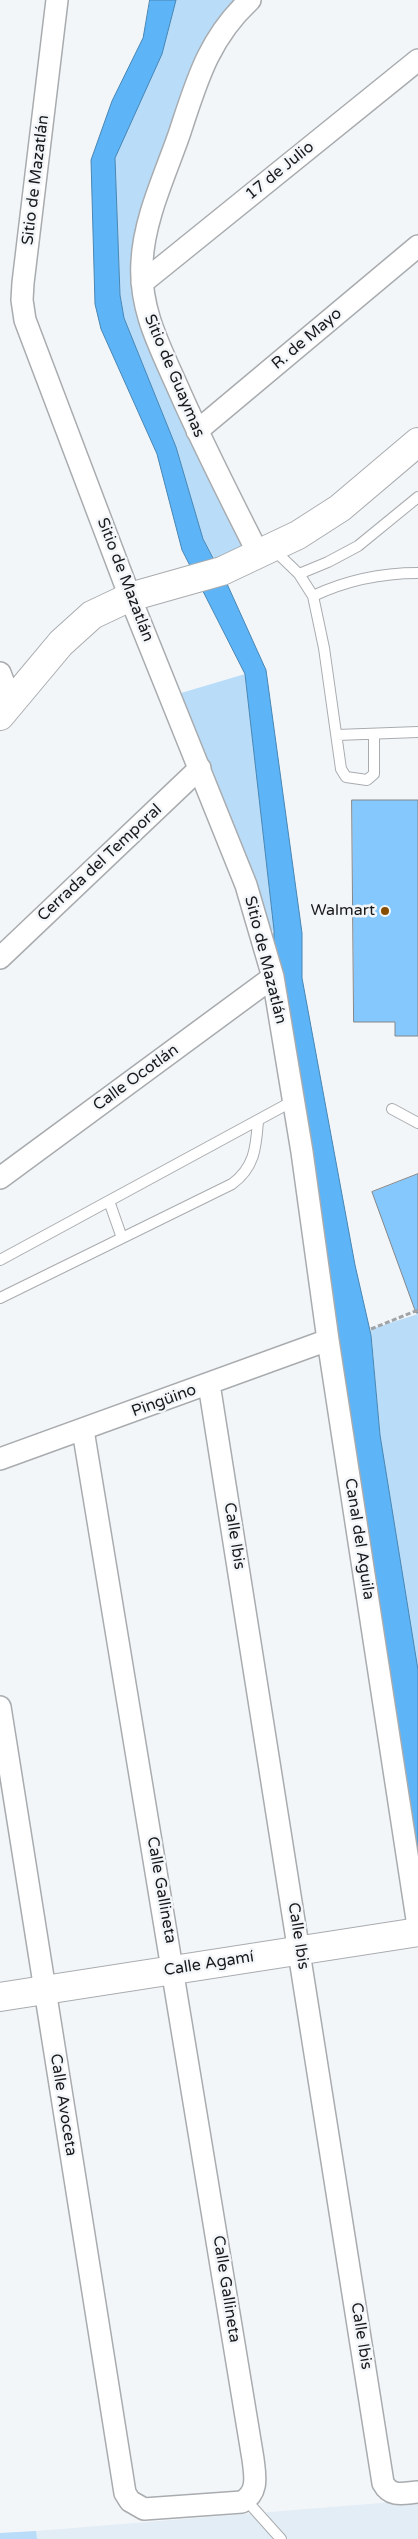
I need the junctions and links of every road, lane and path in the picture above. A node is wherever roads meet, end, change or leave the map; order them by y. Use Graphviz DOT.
graph roads {
  1 [pos="57,0"];
  2 [pos="250,0"];
  3 [pos="418,60"];
  4 [pos="418,246"];
  5 [pos="142,283"];
  6 [pos="197,431"];
  7 [pos="418,442"];
  8 [pos="418,497"];
  9 [pos="265,552"];
  10 [pos="418,573"];
  11 [pos="298,574"];
  12 [pos="313,596"];
  13 [pos="130,597"];
  14 [pos="0,672"];
  15 [pos="6,709"];
  16 [pos="418,732"];
  17 [pos="337,734"];
  18 [pos="374,734"];
  19 [pos="200,768"];
  20 [pos="0,958"];
  21 [pos="272,978"];
  22 [pos="293,1102"];
  23 [pos="392,1109"];
  24 [pos="258,1120"];
  25 [pos="418,1123"];
  26 [pos="302,1152"];
  27 [pos="0,1178"];
  28 [pos="109,1201"];
  29 [pos="122,1238"];
  30 [pos="0,1260"];
  31 [pos="0,1298"];
  32 [pos="418,1310"];
  33 [pos="371,1329"];
  34 [pos="328,1340"];
  35 [pos="209,1384"];
  36 [pos="83,1430"];
  37 [pos="0,1459"];
  38 [pos="0,1708"];
  39 [pos="418,1926"];
  40 [pos="418,1932"];
  41 [pos="300,1950"];
  42 [pos="174,1970"];
  43 [pos="45,1989"];
  44 [pos="0,1997"];
  45 [pos="418,2492"];
  46 [pos="248,2498"];
  47 [pos="281,2539"];
  1 -- 13 [label="street, Sitio de Mazatlán"];
  2 -- 5 [label="street, Sitio de Guaymas"];
  3 -- 5 [label="street, 17 de Julio"];
  4 -- 6 [label="street, R. de Mayo"];
  5 -- 6 [label="street, Sitio de Guaymas"];
  6 -- 9 [label="street, Sitio de Guaymas"];
  7 -- 9 [label="street"];
  8 -- 11 [label="lane"];
  9 -- 11 [label="lane"];
  9 -- 13 [label="street"];
  10 -- 12 [label="lane"];
  11 -- 12 [label="lane"];
  12 -- 17 [label="lane"];
  13 -- 15 [label="street"];
  13 -- 19 [label="street, Sitio de Mazatlán"];
  14 -- 15 [label="street"];
  16 -- 18 [label="lane"];
  17 -- 18 [label="lane"];
  17 -- 18 [label="lane"];
  19 -- 20 [label="street, Cerrada del Temporal"];
  19 -- 21 [label="street, Sitio de Mazatlán"];
  21 -- 22 [label="street, Sitio de Mazatlán"];
  21 -- 27 [label="street, Calle Ocotlán"];
  22 -- 24 [label="lane"];
  22 -- 26 [label="street, Sitio de Mazatlán"];
  23 -- 25 [label="lane"];
  24 -- 28 [label="lane"];
  24 -- 29 [label="lane"];
  26 -- 34 [label="street, Canal del Aguila"];
  28 -- 29 [label="lane"];
  28 -- 30 [label="lane"];
  29 -- 31 [label="lane"];
  32 -- 33 [label="path"];
  34 -- 35 [label="street, Pingüino"];
  34 -- 39 [label="street, Canal del Aguila"];
  35 -- 36 [label="street, Pingüino"];
  35 -- 41 [label="street, Calle Ibis"];
  36 -- 37 [label="street, Pingüino"];
  36 -- 42 [label="street, Calle Gallineta"];
  38 -- 43 [label="street, Calle Avoceta"];
  40 -- 41 [label="street, Calle Agamí"];
  41 -- 42 [label="street, Calle Agamí"];
  41 -- 45 [label="street, Calle Ibis"];
  42 -- 43 [label="street, Calle Agamí"];
  42 -- 46 [label="street, Calle Gallineta"];
  43 -- 44 [label="street, Calle Agamí"];
  43 -- 46 [label="street, Calle Avoceta"];
  46 -- 47 [label="lane"];
}
